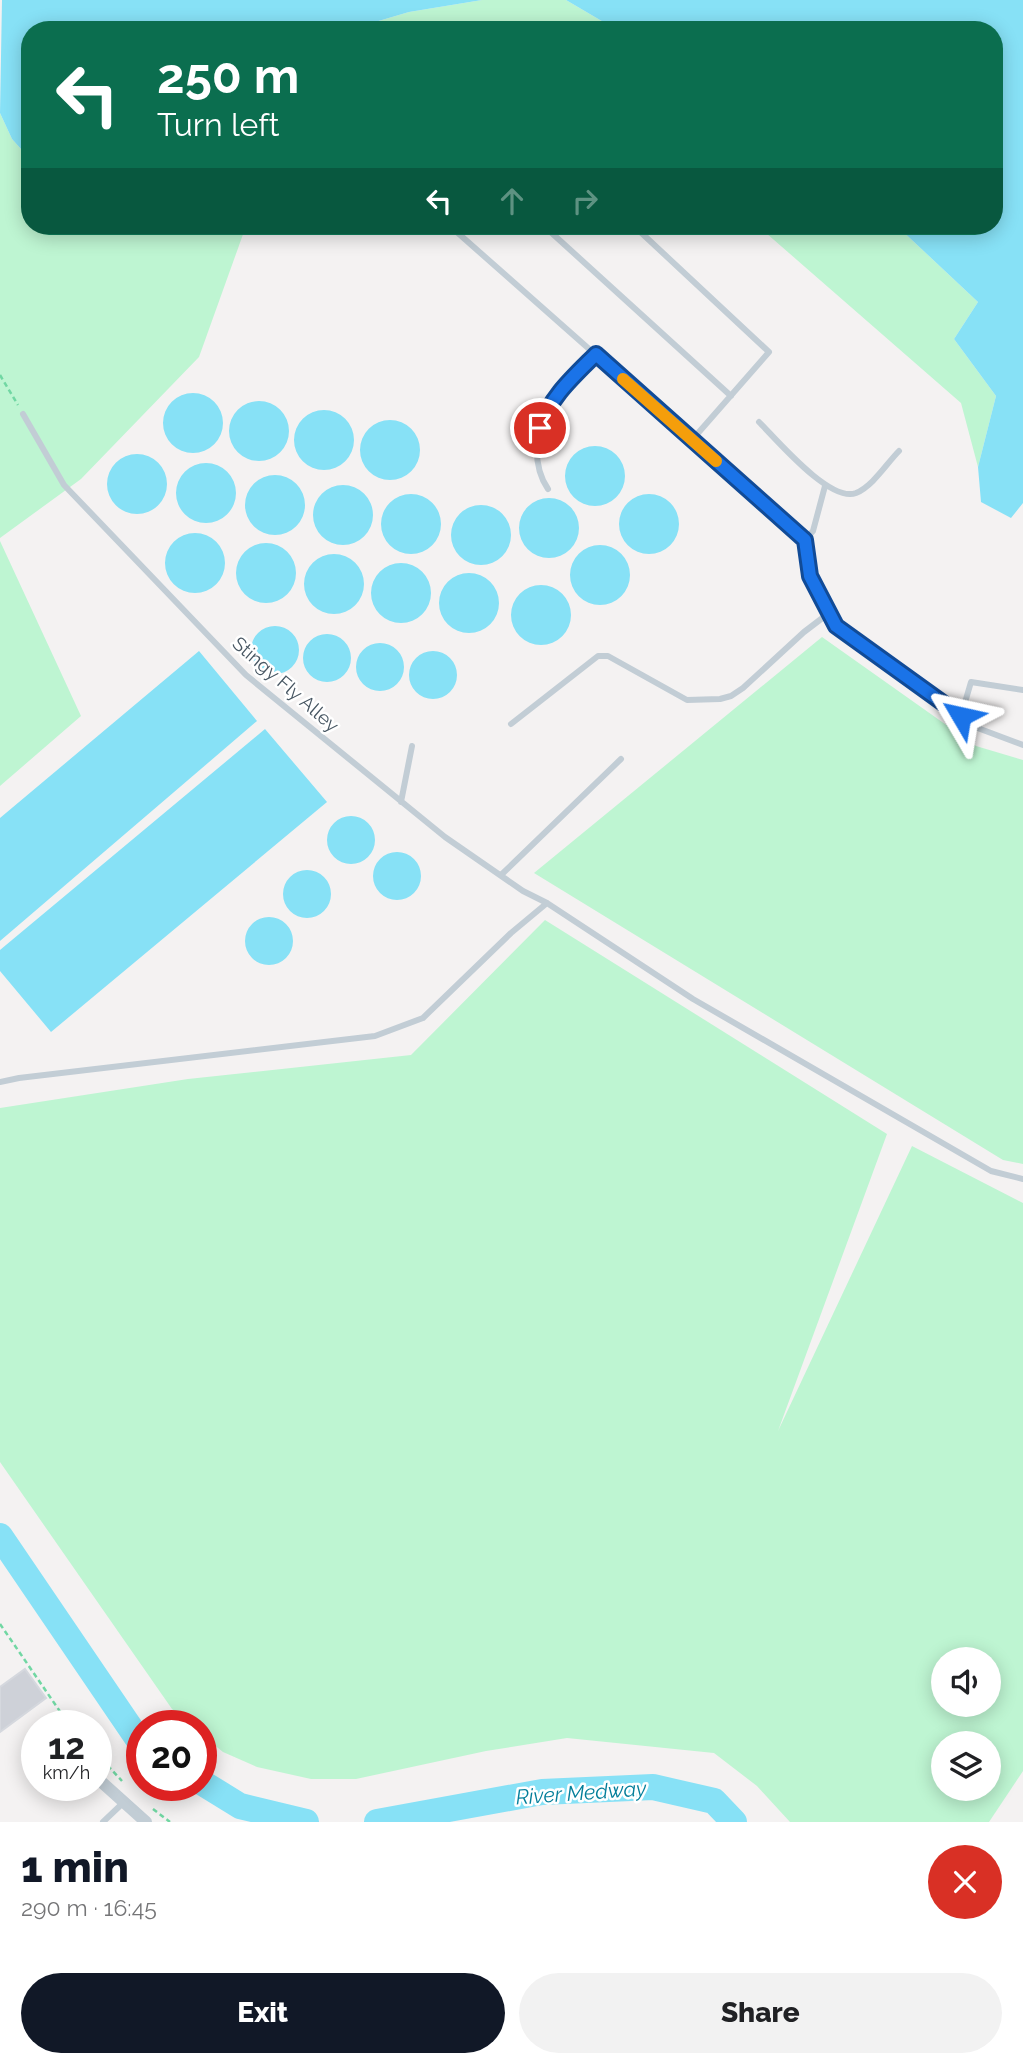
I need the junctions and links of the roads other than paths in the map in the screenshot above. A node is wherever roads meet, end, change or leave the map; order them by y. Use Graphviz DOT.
graph roads {
  1 [pos="460,235"];
  2 [pos="554,235"];
  3 [pos="644,235"];
  4 [pos="596,354"];
  5 [pos="731,396"];
  6 [pos="23,414"];
  7 [pos="759,422"];
  8 [pos="692,440"];
  9 [pos="899,451"];
  10 [pos="825,486"];
  11 [pos="548,489"];
  12 [pos="805,540"];
  13 [pos="829,613"];
  14 [pos="1023,690"];
  15 [pos="961,716"];
  16 [pos="511,724"];
  17 [pos="412,746"];
  18 [pos="1023,746"];
  19 [pos="621,759"];
  20 [pos="401,802"];
  21 [pos="500,875"];
  22 [pos="547,903"];
  23 [pos="0,1082"];
  24 [pos="1023,1179"];
  25 [pos="112,1791"];
  26 [pos="124,1802"];
  27 [pos="103,1822"];
  28 [pos="146,1822"];
  1 -- 4 [label="lane"];
  2 -- 5 [label="lane"];
  3 -- 5 [label="lane"];
  4 -- 8 [label="lane"];
  4 -- 11 [label="lane"];
  5 -- 8 [label="lane"];
  6 -- 20 [label="lane, Stingy Fly Alley"];
  7 -- 10 [label="lane"];
  8 -- 12 [label="lane"];
  9 -- 10 [label="lane"];
  10 -- 12 [label="lane"];
  12 -- 13 [label="lane"];
  13 -- 15 [label="lane"];
  13 -- 16 [label="lane"];
  14 -- 15 [label="lane"];
  15 -- 18 [label="lane"];
  17 -- 20 [label="lane"];
  19 -- 21 [label="lane"];
  20 -- 21 [label="lane, Stingy Fly Alley"];
  21 -- 22 [label="lane, Stingy Fly Alley"];
  22 -- 23 [label="lane"];
  22 -- 24 [label="lane, Stingy Fly Alley"];
  25 -- 26 [label="street"];
  26 -- 27 [label="lane"];
  26 -- 28 [label="street"];
}
